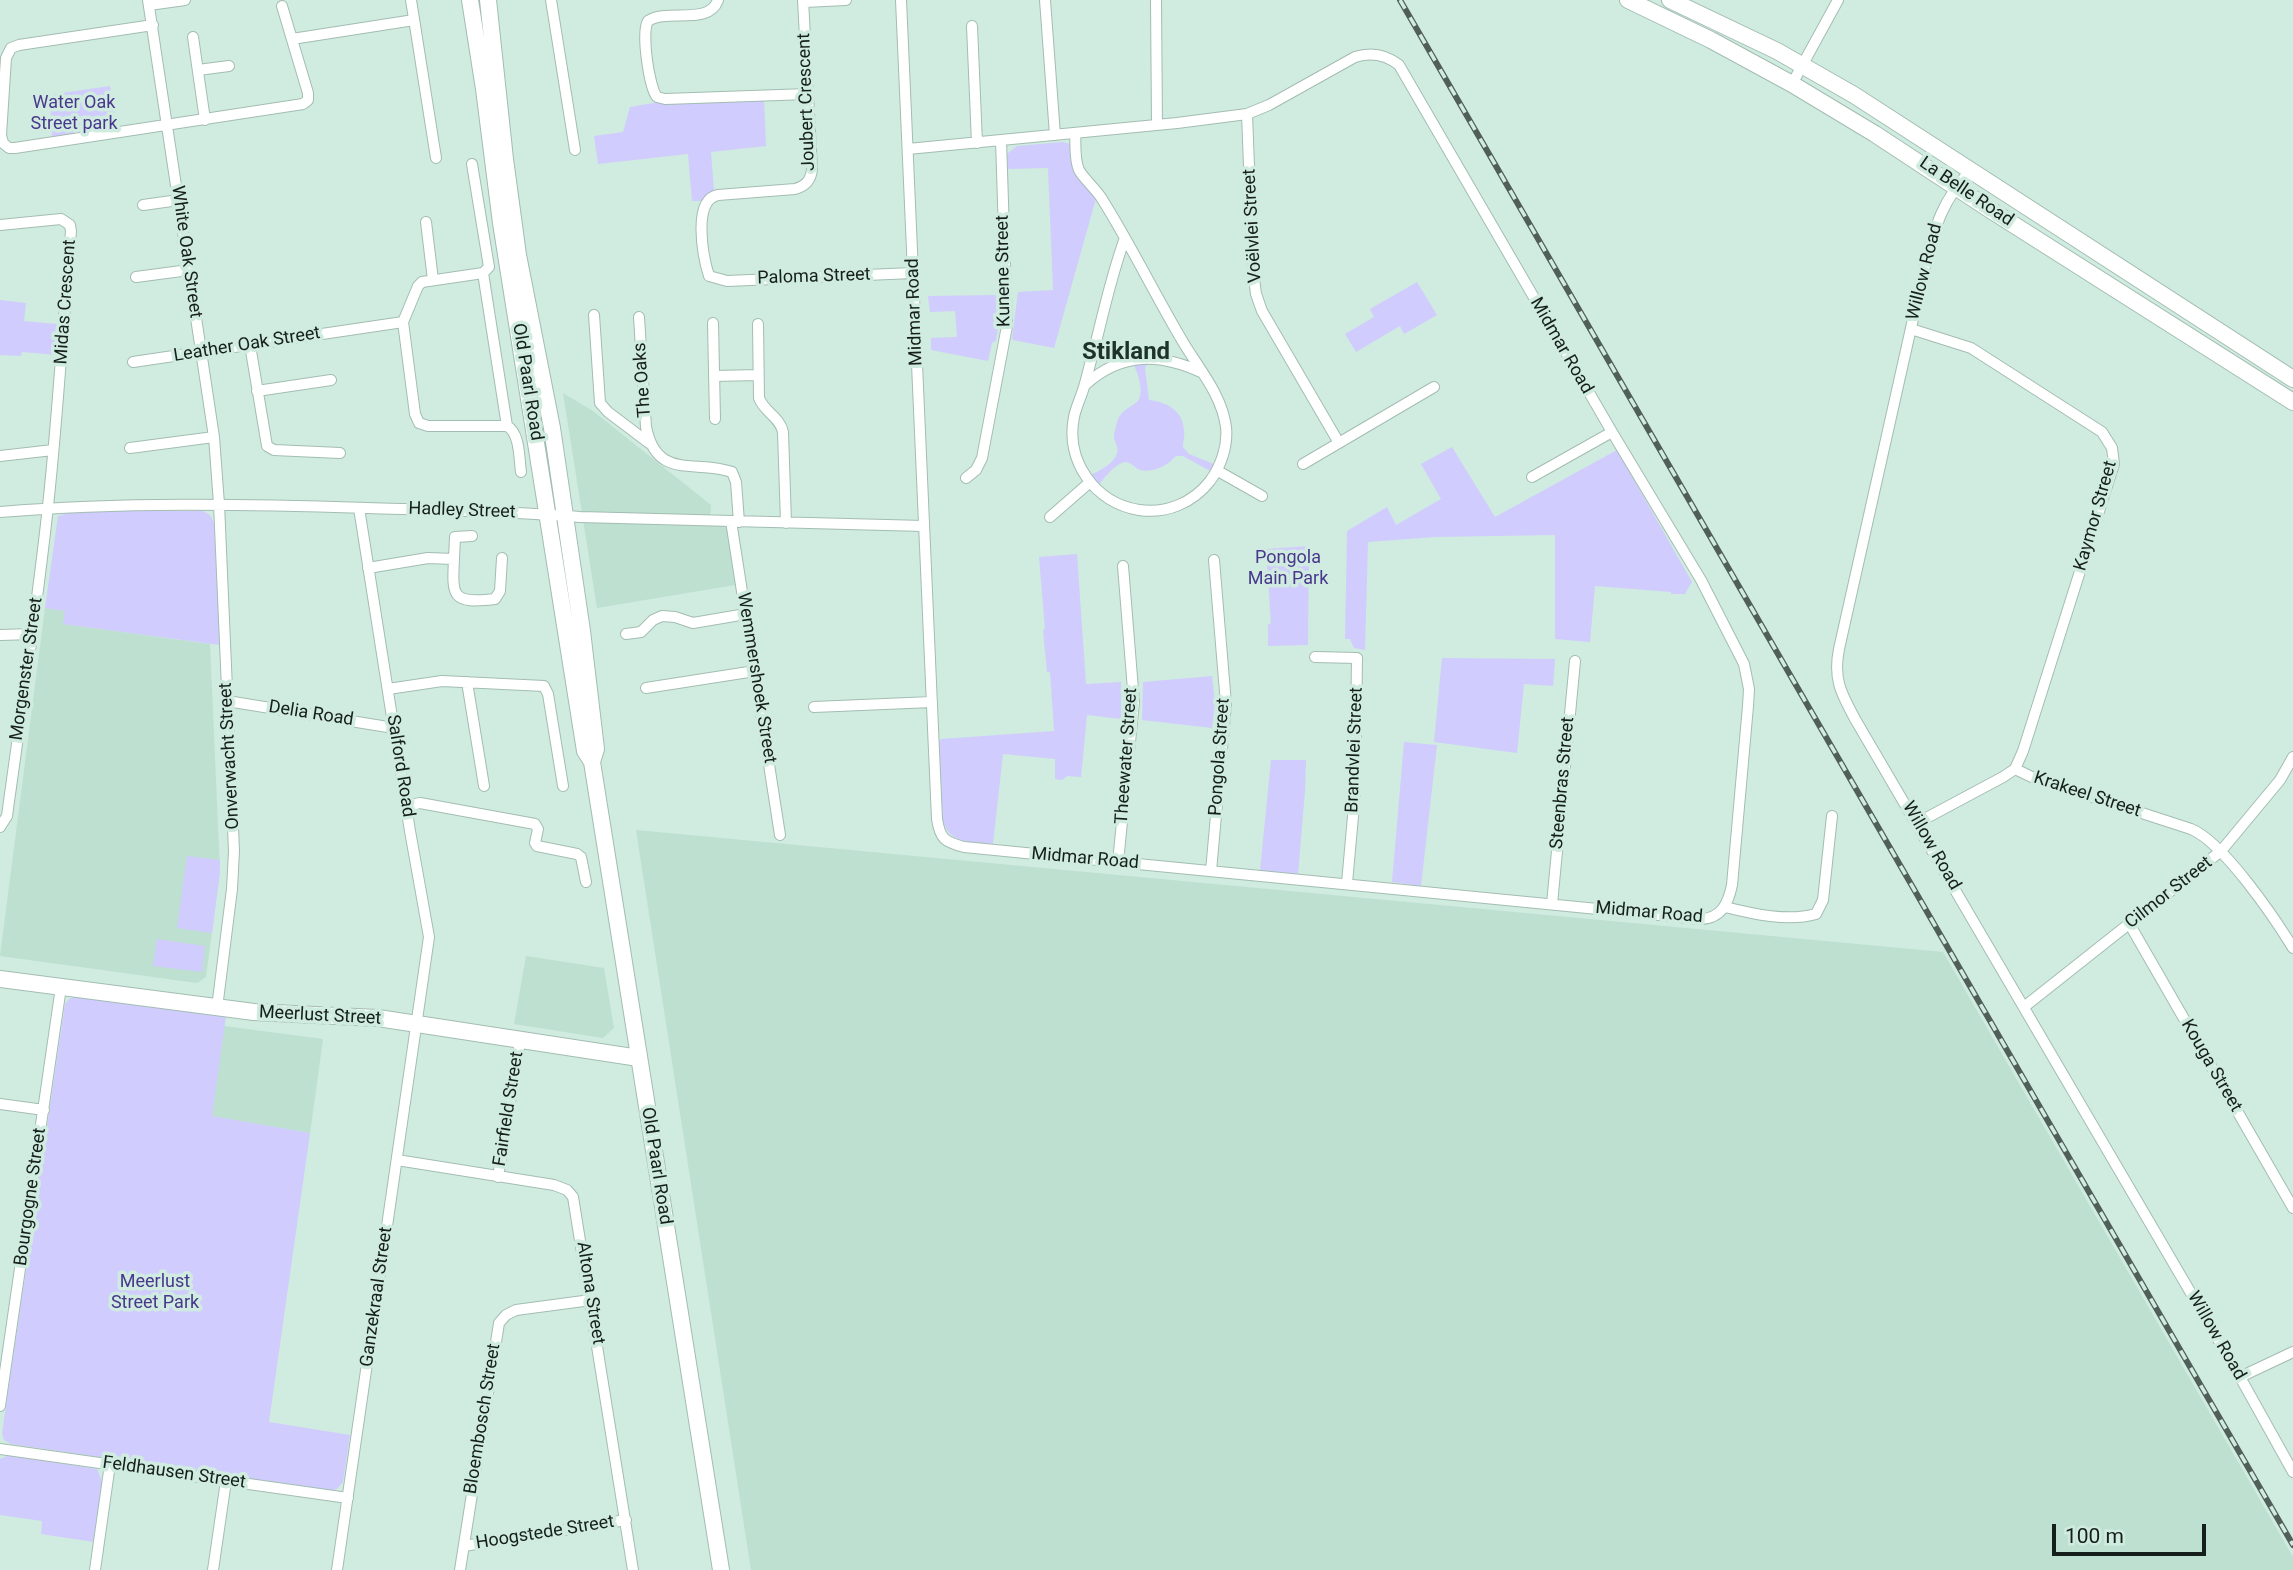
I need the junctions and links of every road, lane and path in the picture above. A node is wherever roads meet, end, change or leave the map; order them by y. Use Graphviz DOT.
graph roads {
  1 [pos="185,0"];
  2 [pos="411,0"];
  3 [pos="470,0"];
  4 [pos="488,0"];
  5 [pos="551,0"];
  6 [pos="718,0"];
  7 [pos="846,0"];
  8 [pos="901,0"];
  9 [pos="1045,0"];
  10 [pos="1156,0"];
  11 [pos="1628,0"];
  12 [pos="1670,0"];
  13 [pos="1838,0"];
  14 [pos="804,1"];
  15 [pos="148,3"];
  16 [pos="282,6"];
  17 [pos="414,20"];
  18 [pos="153,25"];
  19 [pos="972,26"];
  20 [pos="193,37"];
  21 [pos="292,39"];
  22 [pos="1802,65"];
  23 [pos="229,66"];
  24 [pos="198,71"];
  25 [pos="1792,84"];
  26 [pos="808,94"];
  27 [pos="1247,114"];
  28 [pos="205,120"];
  29 [pos="1,122"];
  30 [pos="1157,125"];
  31 [pos="168,126"];
  32 [pos="1075,133"];
  33 [pos="1055,135"];
  34 [pos="1001,140"];
  35 [pos="976,143"];
  36 [pos="908,149"];
  37 [pos="575,150"];
  38 [pos="436,158"];
  39 [pos="472,164"];
  40 [pos="1970,170"];
  41 [pos="1956,185"];
  42 [pos="179,200"];
  43 [pos="143,205"];
  44 [pos="426,222"];
  45 [pos="0,225"];
  46 [pos="1125,239"];
  47 [pos="189,270"];
  48 [pos="483,273"];
  49 [pos="913,274"];
  50 [pos="136,277"];
  51 [pos="715,279"];
  52 [pos="433,280"];
  53 [pos="594,315"];
  54 [pos="639,317"];
  55 [pos="403,322"];
  56 [pos="713,323"];
  57 [pos="758,324"];
  58 [pos="1911,329"];
  59 [pos="250,345"];
  60 [pos="201,352"];
  61 [pos="133,362"];
  62 [pos="1203,373"];
  63 [pos="758,375"];
  64 [pos="714,376"];
  65 [pos="2293,379"];
  66 [pos="331,380"];
  67 [pos="1085,385"];
  68 [pos="1434,387"];
  69 [pos="257,391"];
  70 [pos="2293,402"];
  71 [pos="715,419"];
  72 [pos="507,426"];
  73 [pos="1612,432"];
  74 [pos="214,437"];
  75 [pos="649,443"];
  76 [pos="1339,443"];
  77 [pos="130,448"];
  78 [pos="53,450"];
  79 [pos="340,453"];
  80 [pos="0,456"];
  81 [pos="1303,464"];
  82 [pos="1218,471"];
  83 [pos="521,472"];
  84 [pos="1532,477"];
  85 [pos="966,478"];
  86 [pos="1089,482"];
  87 [pos="1262,496"];
  88 [pos="219,504"];
  89 [pos="48,508"];
  90 [pos="359,508"];
  91 [pos="0,512"];
  92 [pos="556,515"];
  93 [pos="1051,517"];
  94 [pos="735,521"];
  95 [pos="786,523"];
  96 [pos="924,526"];
  97 [pos="472,536"];
  98 [pos="502,558"];
  99 [pos="454,559"];
  100 [pos="1214,560"];
  101 [pos="1124,566"];
  102 [pos="368,568"];
  103 [pos="746,614"];
  104 [pos="32,634"];
  105 [pos="626,634"];
  106 [pos="0,635"];
  107 [pos="1315,657"];
  108 [pos="1574,662"];
  109 [pos="755,671"];
  110 [pos="467,682"];
  111 [pos="646,688"];
  112 [pos="388,689"];
  113 [pos="227,701"];
  114 [pos="932,702"];
  115 [pos="814,707"];
  116 [pos="394,728"];
  117 [pos="2293,757"];
  118 [pos="2015,769"];
  119 [pos="484,786"];
  120 [pos="563,786"];
  121 [pos="406,806"];
  122 [pos="1832,816"];
  123 [pos="1917,823"];
  124 [pos="0,827"];
  125 [pos="780,835"];
  126 [pos="2221,851"];
  127 [pos="1118,862"];
  128 [pos="1211,871"];
  129 [pos="586,882"];
  130 [pos="1347,883"];
  131 [pos="1552,904"];
  132 [pos="1725,907"];
  133 [pos="2130,925"];
  134 [pos="2293,948"];
  135 [pos="0,979"];
  136 [pos="61,987"];
  137 [pos="2024,1007"];
  138 [pos="217,1008"];
  139 [pos="417,1024"];
  140 [pos="520,1041"];
  141 [pos="639,1058"];
  142 [pos="0,1104"];
  143 [pos="44,1110"];
  144 [pos="397,1160"];
  145 [pos="498,1177"];
  146 [pos="2293,1208"];
  147 [pos="591,1300"];
  148 [pos="2293,1352"];
  149 [pos="2240,1377"];
  150 [pos="0,1406"];
  151 [pos="0,1449"];
  152 [pos="110,1464"];
  153 [pos="2293,1472"];
  154 [pos="226,1481"];
  155 [pos="348,1498"];
  156 [pos="625,1520"];
  157 [pos="464,1546"];
  158 [pos="95,1570"];
  159 [pos="214,1570"];
  160 [pos="337,1570"];
  161 [pos="460,1570"];
  162 [pos="633,1570"];
  163 [pos="720,1570"];
  1 -- 15 [label="street"];
  2 -- 17 [label="street"];
  3 -- 92 [label="main road, Old Paarl Road"];
  4 -- 92 [label="main road, Old Paarl Road"];
  5 -- 37 [label="street"];
  6 -- 26 [label="street"];
  7 -- 14 [label="street"];
  8 -- 36 [label="street, Midmar Road"];
  9 -- 33 [label="street"];
  10 -- 30 [label="street"];
  11 -- 25 [label="main road, La Belle Road"];
  12 -- 22 [label="main road, La Belle Road"];
  13 -- 22 [label="street"];
  14 -- 26 [label="street, Joubert Crescent"];
  15 -- 18 [label="street, White Oak Street"];
  16 -- 21 [label="street"];
  17 -- 21 [label="street"];
  17 -- 38 [label="street"];
  18 -- 29 [label="street"];
  18 -- 31 [label="street, White Oak Street"];
  19 -- 35 [label="street"];
  20 -- 24 [label="street"];
  21 -- 28 [label="street"];
  22 -- 25 [label="street"];
  22 -- 40 [label="main road, La Belle Road"];
  23 -- 24 [label="street"];
  24 -- 28 [label="street"];
  25 -- 41 [label="main road, La Belle Road"];
  26 -- 51 [label="street, Joubert Crescent"];
  27 -- 30 [label="street, Midmar Road"];
  27 -- 73 [label="street, Midmar Road"];
  27 -- 76 [label="street, Voëlvlei Street"];
  28 -- 31 [label="street"];
  29 -- 31 [label="street"];
  30 -- 32 [label="street, Midmar Road"];
  31 -- 42 [label="street, White Oak Street"];
  32 -- 33 [label="street, Midmar Road"];
  32 -- 46 [label="street"];
  33 -- 34 [label="street, Midmar Road"];
  34 -- 35 [label="street, Midmar Road"];
  34 -- 85 [label="street, Kunene Street"];
  35 -- 36 [label="street, Midmar Road"];
  36 -- 49 [label="street, Midmar Road"];
  39 -- 48 [label="street"];
  40 -- 41 [label="street, Willow Road"];
  40 -- 65 [label="main road, La Belle Road"];
  41 -- 58 [label="street, Willow Road"];
  41 -- 70 [label="main road, La Belle Road"];
  42 -- 43 [label="street"];
  42 -- 47 [label="street, White Oak Street"];
  44 -- 52 [label="street"];
  45 -- 78 [label="street, Midas Crescent"];
  46 -- 62 [label="street"];
  46 -- 67 [label="street"];
  47 -- 50 [label="street"];
  47 -- 60 [label="street, White Oak Street"];
  48 -- 52 [label="street"];
  48 -- 72 [label="street"];
  49 -- 51 [label="street, Paloma Street"];
  49 -- 96 [label="street, Midmar Road"];
  52 -- 55 [label="street"];
  53 -- 75 [label="street, The Oaks"];
  54 -- 75 [label="street, The Oaks"];
  55 -- 59 [label="street, Leather Oak Street"];
  55 -- 72 [label="street"];
  56 -- 64 [label="street"];
  57 -- 63 [label="street"];
  58 -- 118 [label="street, Kaymor Street"];
  58 -- 123 [label="street, Willow Road"];
  59 -- 60 [label="street, Leather Oak Street"];
  59 -- 69 [label="street"];
  60 -- 61 [label="street, Leather Oak Street"];
  60 -- 74 [label="street, White Oak Street"];
  62 -- 67 [label="street"];
  62 -- 82 [label="street"];
  63 -- 64 [label="street"];
  63 -- 95 [label="street"];
  64 -- 71 [label="street"];
  66 -- 69 [label="street"];
  67 -- 86 [label="street"];
  68 -- 76 [label="street"];
  69 -- 79 [label="street"];
  72 -- 83 [label="street"];
  73 -- 84 [label="street"];
  73 -- 132 [label="street, Midmar Road"];
  74 -- 77 [label="street"];
  74 -- 88 [label="street, White Oak Street"];
  75 -- 94 [label="street, The Oaks"];
  76 -- 81 [label="street"];
  78 -- 80 [label="street"];
  78 -- 89 [label="street, Midas Crescent"];
  82 -- 86 [label="street"];
  82 -- 87 [label="street"];
  86 -- 93 [label="street"];
  88 -- 89 [label="street, Hadley Street"];
  88 -- 90 [label="street, Hadley Street"];
  88 -- 113 [label="street, Onverwacht Street"];
  89 -- 91 [label="street, Hadley Street"];
  89 -- 104 [label="street, Morgenster Street"];
  90 -- 92 [label="street, Hadley Street"];
  90 -- 102 [label="street, Salford Road"];
  92 -- 94 [label="street, Hadley Street"];
  92 -- 141 [label="main road, Old Paarl Road"];
  94 -- 95 [label="street, Hadley Street"];
  94 -- 103 [label="street, Wemmershoek Street"];
  95 -- 96 [label="street, Hadley Street"];
  96 -- 114 [label="street, Midmar Road"];
  97 -- 99 [label="street"];
  98 -- 99 [label="street"];
  99 -- 102 [label="street"];
  100 -- 128 [label="street, Pongola Street"];
  101 -- 127 [label="street, Theewater Street"];
  102 -- 112 [label="street, Salford Road"];
  103 -- 105 [label="street"];
  103 -- 109 [label="street, Wemmershoek Street"];
  104 -- 106 [label="street"];
  104 -- 124 [label="street, Morgenster Street"];
  107 -- 130 [label="street, Brandvlei Street"];
  108 -- 131 [label="street, Steenbras Street"];
  109 -- 111 [label="street"];
  109 -- 125 [label="street, Wemmershoek Street"];
  110 -- 112 [label="street"];
  110 -- 119 [label="street"];
  110 -- 120 [label="street"];
  112 -- 116 [label="street, Salford Road"];
  113 -- 116 [label="street, Delia Road"];
  113 -- 138 [label="street, Onverwacht Street"];
  114 -- 115 [label="street"];
  114 -- 127 [label="street, Midmar Road"];
  116 -- 121 [label="street, Salford Road"];
  117 -- 126 [label="street, Cilmor Street"];
  118 -- 123 [label="street, Krakeel Street"];
  118 -- 126 [label="street, Krakeel Street"];
  121 -- 129 [label="street"];
  121 -- 139 [label="street, Salford Road"];
  122 -- 132 [label="street"];
  123 -- 137 [label="street, Willow Road"];
  126 -- 133 [label="street, Cilmor Street"];
  126 -- 134 [label="street, Krakeel Street"];
  127 -- 128 [label="street, Midmar Road"];
  128 -- 130 [label="street, Midmar Road"];
  130 -- 131 [label="street, Midmar Road"];
  131 -- 132 [label="street, Midmar Road"];
  133 -- 137 [label="street, Cilmor Street"];
  133 -- 146 [label="street, Kouga Street"];
  135 -- 136 [label="main road, Meerlust Street"];
  136 -- 138 [label="main road, Meerlust Street"];
  136 -- 143 [label="street, Bourgogne Street"];
  137 -- 149 [label="street, Willow Road"];
  138 -- 139 [label="main road, Meerlust Street"];
  139 -- 140 [label="main road, Meerlust Street"];
  139 -- 144 [label="street, Ganzekraal Street"];
  140 -- 141 [label="main road, Meerlust Street"];
  140 -- 145 [label="street, Fairfield Street"];
  141 -- 163 [label="main road, Old Paarl Road"];
  142 -- 143 [label="street"];
  143 -- 150 [label="street, Bourgogne Street"];
  144 -- 145 [label="street, Altona Street"];
  144 -- 155 [label="street, Ganzekraal Street"];
  145 -- 147 [label="street, Altona Street"];
  147 -- 156 [label="street, Altona Street"];
  147 -- 157 [label="street, Bloembosch Street"];
  148 -- 149 [label="street"];
  149 -- 153 [label="street, Willow Road"];
  151 -- 152 [label="street, Feldhausen Street"];
  152 -- 154 [label="street, Feldhausen Street"];
  152 -- 158 [label="street"];
  154 -- 155 [label="street, Feldhausen Street"];
  154 -- 159 [label="street"];
  155 -- 160 [label="street, Ganzekraal Street"];
  156 -- 157 [label="street, Hoogstede Street"];
  156 -- 162 [label="street, Altona Street"];
  157 -- 161 [label="street, Bloembosch Street"];
}
